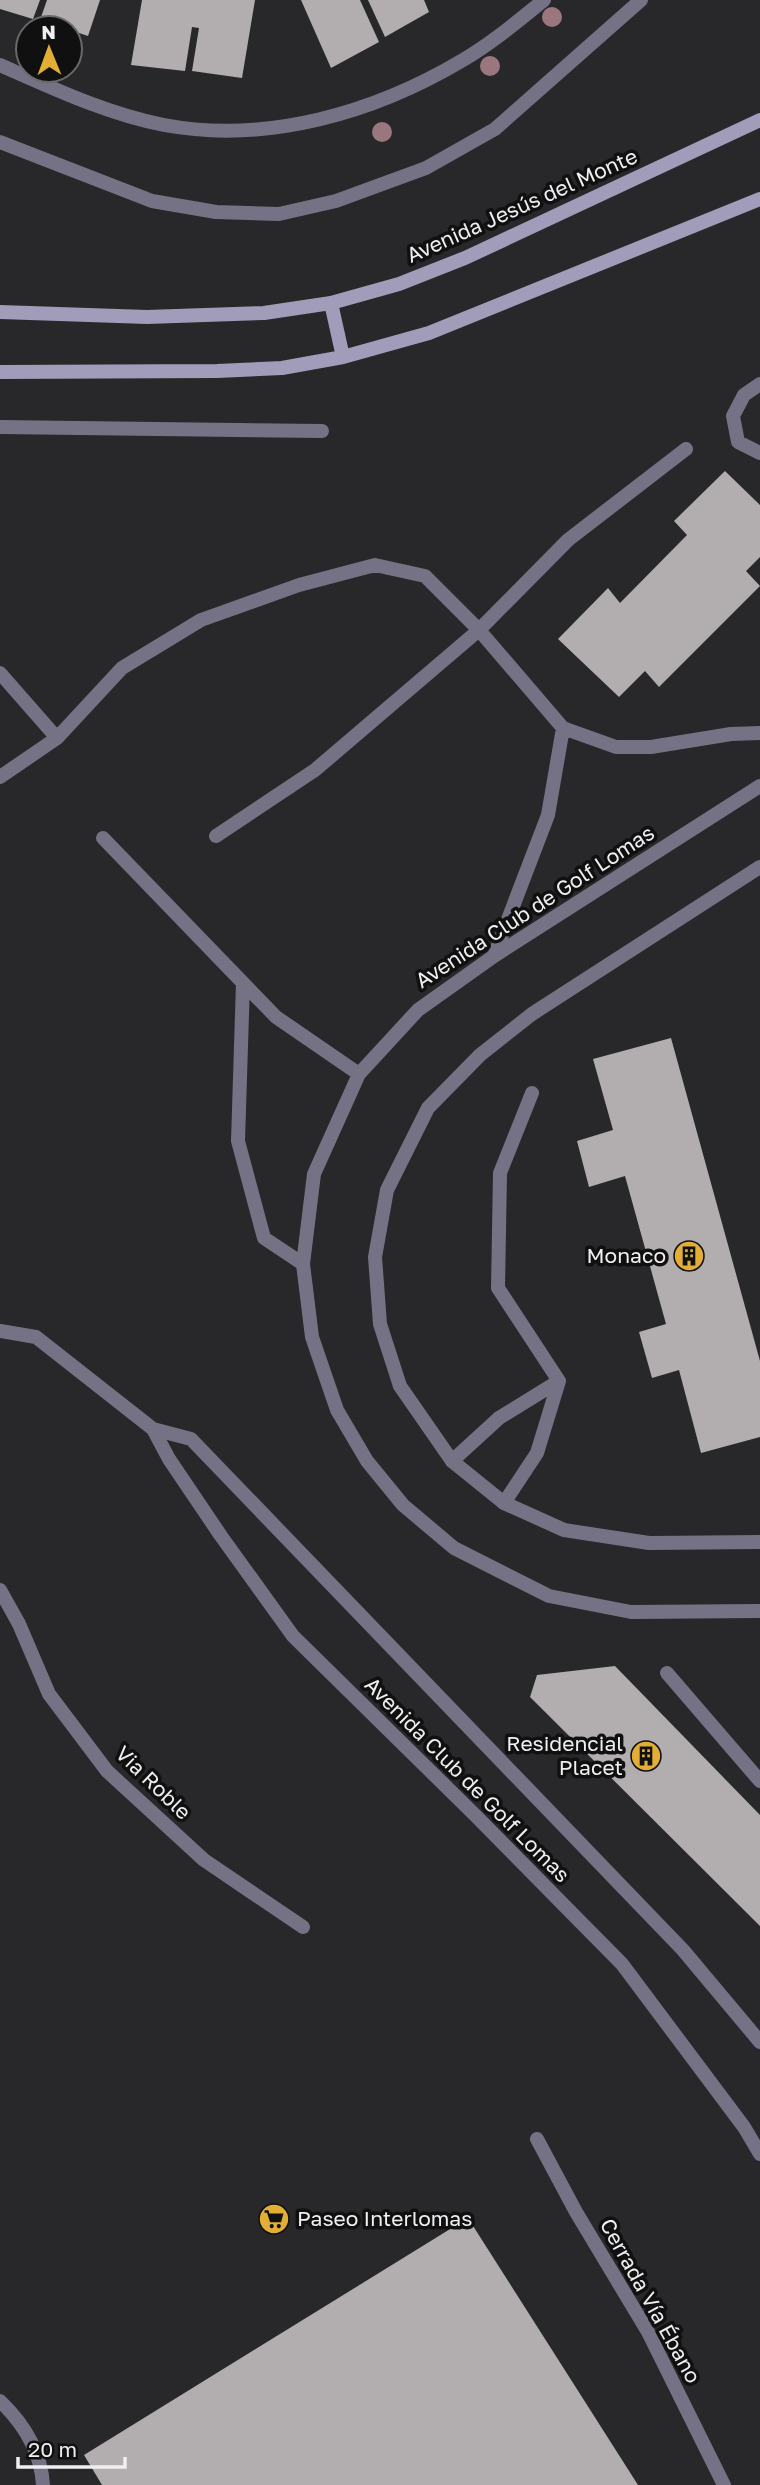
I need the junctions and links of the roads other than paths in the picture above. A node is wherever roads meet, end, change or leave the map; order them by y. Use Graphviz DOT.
graph roads {
  1 [pos="544,0"];
  2 [pos="641,0"];
  3 [pos="0,65"];
  4 [pos="760,120"];
  5 [pos="0,142"];
  6 [pos="760,199"];
  7 [pos="331,303"];
  8 [pos="0,312"];
  9 [pos="343,358"];
  10 [pos="0,372"];
  11 [pos="760,384"];
  12 [pos="0,427"];
  13 [pos="322,431"];
  14 [pos="686,449"];
  15 [pos="760,453"];
  16 [pos="479,630"];
  17 [pos="0,673"];
  18 [pos="563,728"];
  19 [pos="760,733"];
  20 [pos="57,738"];
  21 [pos="0,777"];
  22 [pos="760,786"];
  23 [pos="216,836"];
  24 [pos="103,838"];
  25 [pos="760,867"];
  26 [pos="494,956"];
  27 [pos="243,983"];
  28 [pos="359,1074"];
  29 [pos="532,1093"];
  30 [pos="303,1264"];
  31 [pos="0,1331"];
  32 [pos="559,1381"];
  33 [pos="153,1429"];
  34 [pos="452,1461"];
  35 [pos="504,1503"];
  36 [pos="760,1542"];
  37 [pos="0,1590"];
  38 [pos="760,1611"];
  39 [pos="667,1673"];
  40 [pos="760,1781"];
  41 [pos="303,1927"];
  42 [pos="760,2042"];
  43 [pos="537,2139"];
  44 [pos="760,2154"];
  45 [pos="0,2401"];
  46 [pos="43,2485"];
  47 [pos="724,2485"];
  1 -- 3 [label="street"];
  2 -- 5 [label="street"];
  4 -- 7 [label="main road, Avenida Jesús del Monte"];
  6 -- 9 [label="main road"];
  7 -- 8 [label="main road, Avenida Jesús del Monte"];
  7 -- 9 [label="main road"];
  9 -- 10 [label="main road"];
  11 -- 15 [label="street"];
  12 -- 13 [label="street"];
  14 -- 16 [label="street"];
  16 -- 18 [label="street"];
  16 -- 20 [label="street"];
  16 -- 23 [label="street"];
  17 -- 20 [label="street"];
  18 -- 19 [label="street"];
  18 -- 26 [label="street"];
  20 -- 21 [label="street"];
  22 -- 26 [label="street, Avenida Club de Golf Lomas"];
  24 -- 27 [label="street"];
  25 -- 34 [label="street"];
  26 -- 28 [label="street, Avenida Club de Golf Lomas"];
  27 -- 28 [label="street"];
  27 -- 30 [label="street"];
  28 -- 30 [label="street, Avenida Club de Golf Lomas"];
  29 -- 32 [label="street"];
  30 -- 38 [label="street, Avenida Club de Golf Lomas"];
  31 -- 33 [label="street, Avenida Club de Golf Lomas"];
  32 -- 34 [label="street"];
  32 -- 35 [label="street"];
  33 -- 42 [label="street, Avenida Club de Golf Lomas"];
  33 -- 44 [label="street, Avenida Club de Golf Lomas"];
  34 -- 35 [label="street"];
  35 -- 36 [label="street"];
  37 -- 41 [label="street, Via Roble"];
  39 -- 40 [label="street"];
  43 -- 47 [label="street, Cerrada Vía Ébano"];
  45 -- 46 [label="street"];
}
